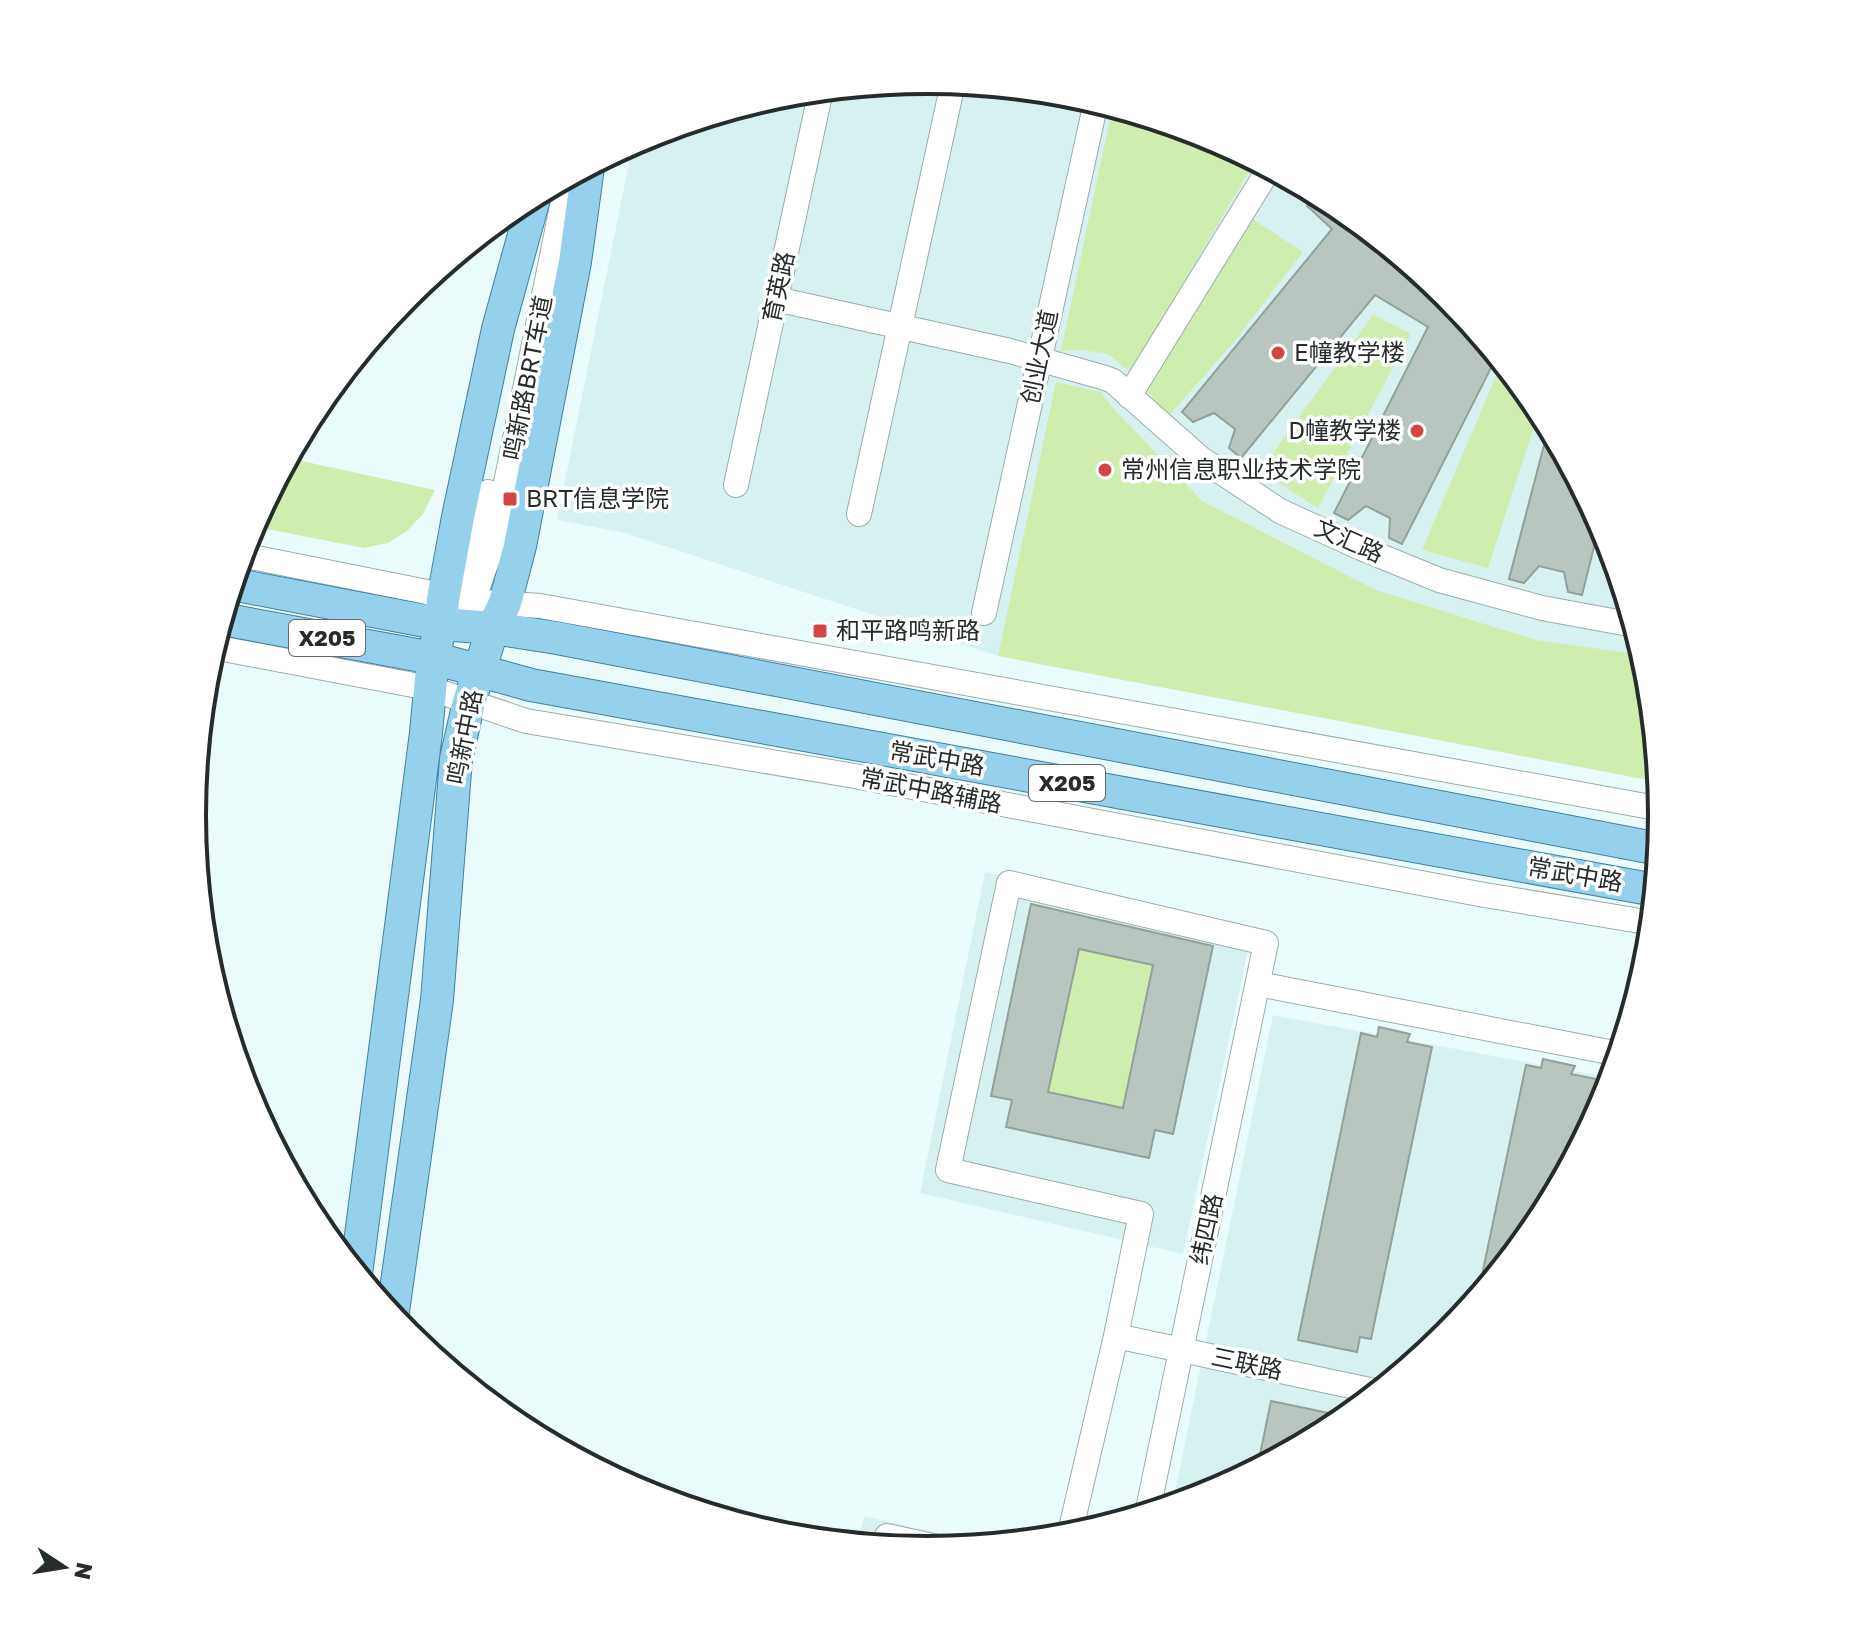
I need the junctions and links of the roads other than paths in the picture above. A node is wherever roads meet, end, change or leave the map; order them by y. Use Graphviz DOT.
graph roads {
  1 [pos="950,95"];
  2 [pos="818,103"];
  3 [pos="1093,114"];
  4 [pos="1264,178"];
  5 [pos="586,180"];
  6 [pos="565,192"];
  7 [pos="552,200"];
  8 [pos="530,214"];
  9 [pos="776,299"];
  10 [pos="900,326"];
  11 [pos="1040,358"];
  12 [pos="1129,396"];
  13 [pos="736,485"];
  14 [pos="859,514"];
  15 [pos="253,557"];
  16 [pos="244,585"];
  17 [pos="461,612"];
  18 [pos="984,613"];
  19 [pos="232,622"];
  20 [pos="1622,623"];
  21 [pos="225,648"];
  22 [pos="479,671"];
  23 [pos="431,673"];
  24 [pos="469,702"];
  25 [pos="1648,806"];
  26 [pos="1647,847"];
  27 [pos="1644,888"];
  28 [pos="1640,921"];
  29 [pos="1258,984"];
  30 [pos="1608,1052"];
  31 [pos="358,1259"];
  32 [pos="394,1301"];
  33 [pos="1116,1336"];
  34 [pos="1182,1350"];
  35 [pos="1365,1389"];
  36 [pos="1150,1502"];
  37 [pos="1073,1522"];
  1 -- 10 [label="street"];
  2 -- 9 [label="street, 育英路"];
  3 -- 11 [label="street, 创业大道"];
  4 -- 12 [label="street"];
  5 -- 17 [label="main road, 鸣新中路"];
  6 -- 17 [label="street, 鸣新路BRT车道"];
  7 -- 17 [label="street, 鸣新路BRT车道"];
  8 -- 17 [label="main road, 鸣新中路"];
  9 -- 10 [label="street, 文汇路"];
  9 -- 13 [label="street, 育英路"];
  10 -- 11 [label="street, 文汇路"];
  10 -- 14 [label="street"];
  11 -- 12 [label="street, 文汇路"];
  11 -- 18 [label="street, 创业大道"];
  12 -- 20 [label="street, 文汇路"];
  15 -- 17 [label="street"];
  16 -- 17 [label="main road, 常武中路 / X205"];
  17 -- 22 [label="main road, 鸣新中路"];
  17 -- 23 [label="main road, 鸣新中路"];
  17 -- 25 [label="street"];
  17 -- 26 [label="main road, 常武中路 / X205"];
  19 -- 23 [label="main road, 常武中路 / X205"];
  21 -- 23 [label="street"];
  22 -- 23 [label="main road, 常武中路 / X205"];
  22 -- 24 [label="main road, 鸣新中路"];
  22 -- 27 [label="main road, 常武中路 / X205"];
  23 -- 24 [label="main road"];
  23 -- 31 [label="main road, 鸣新中路"];
  24 -- 28 [label="street, 常武中路辅路"];
  24 -- 32 [label="main road, 鸣新中路"];
  29 -- 30 [label="street"];
  29 -- 33 [label="street, 纬四路"];
  29 -- 34 [label="street, 纬四路"];
  33 -- 34 [label="street, 三联路"];
  33 -- 37 [label="street"];
  34 -- 35 [label="street, 三联路"];
  34 -- 36 [label="street, 纬四路"];
}
